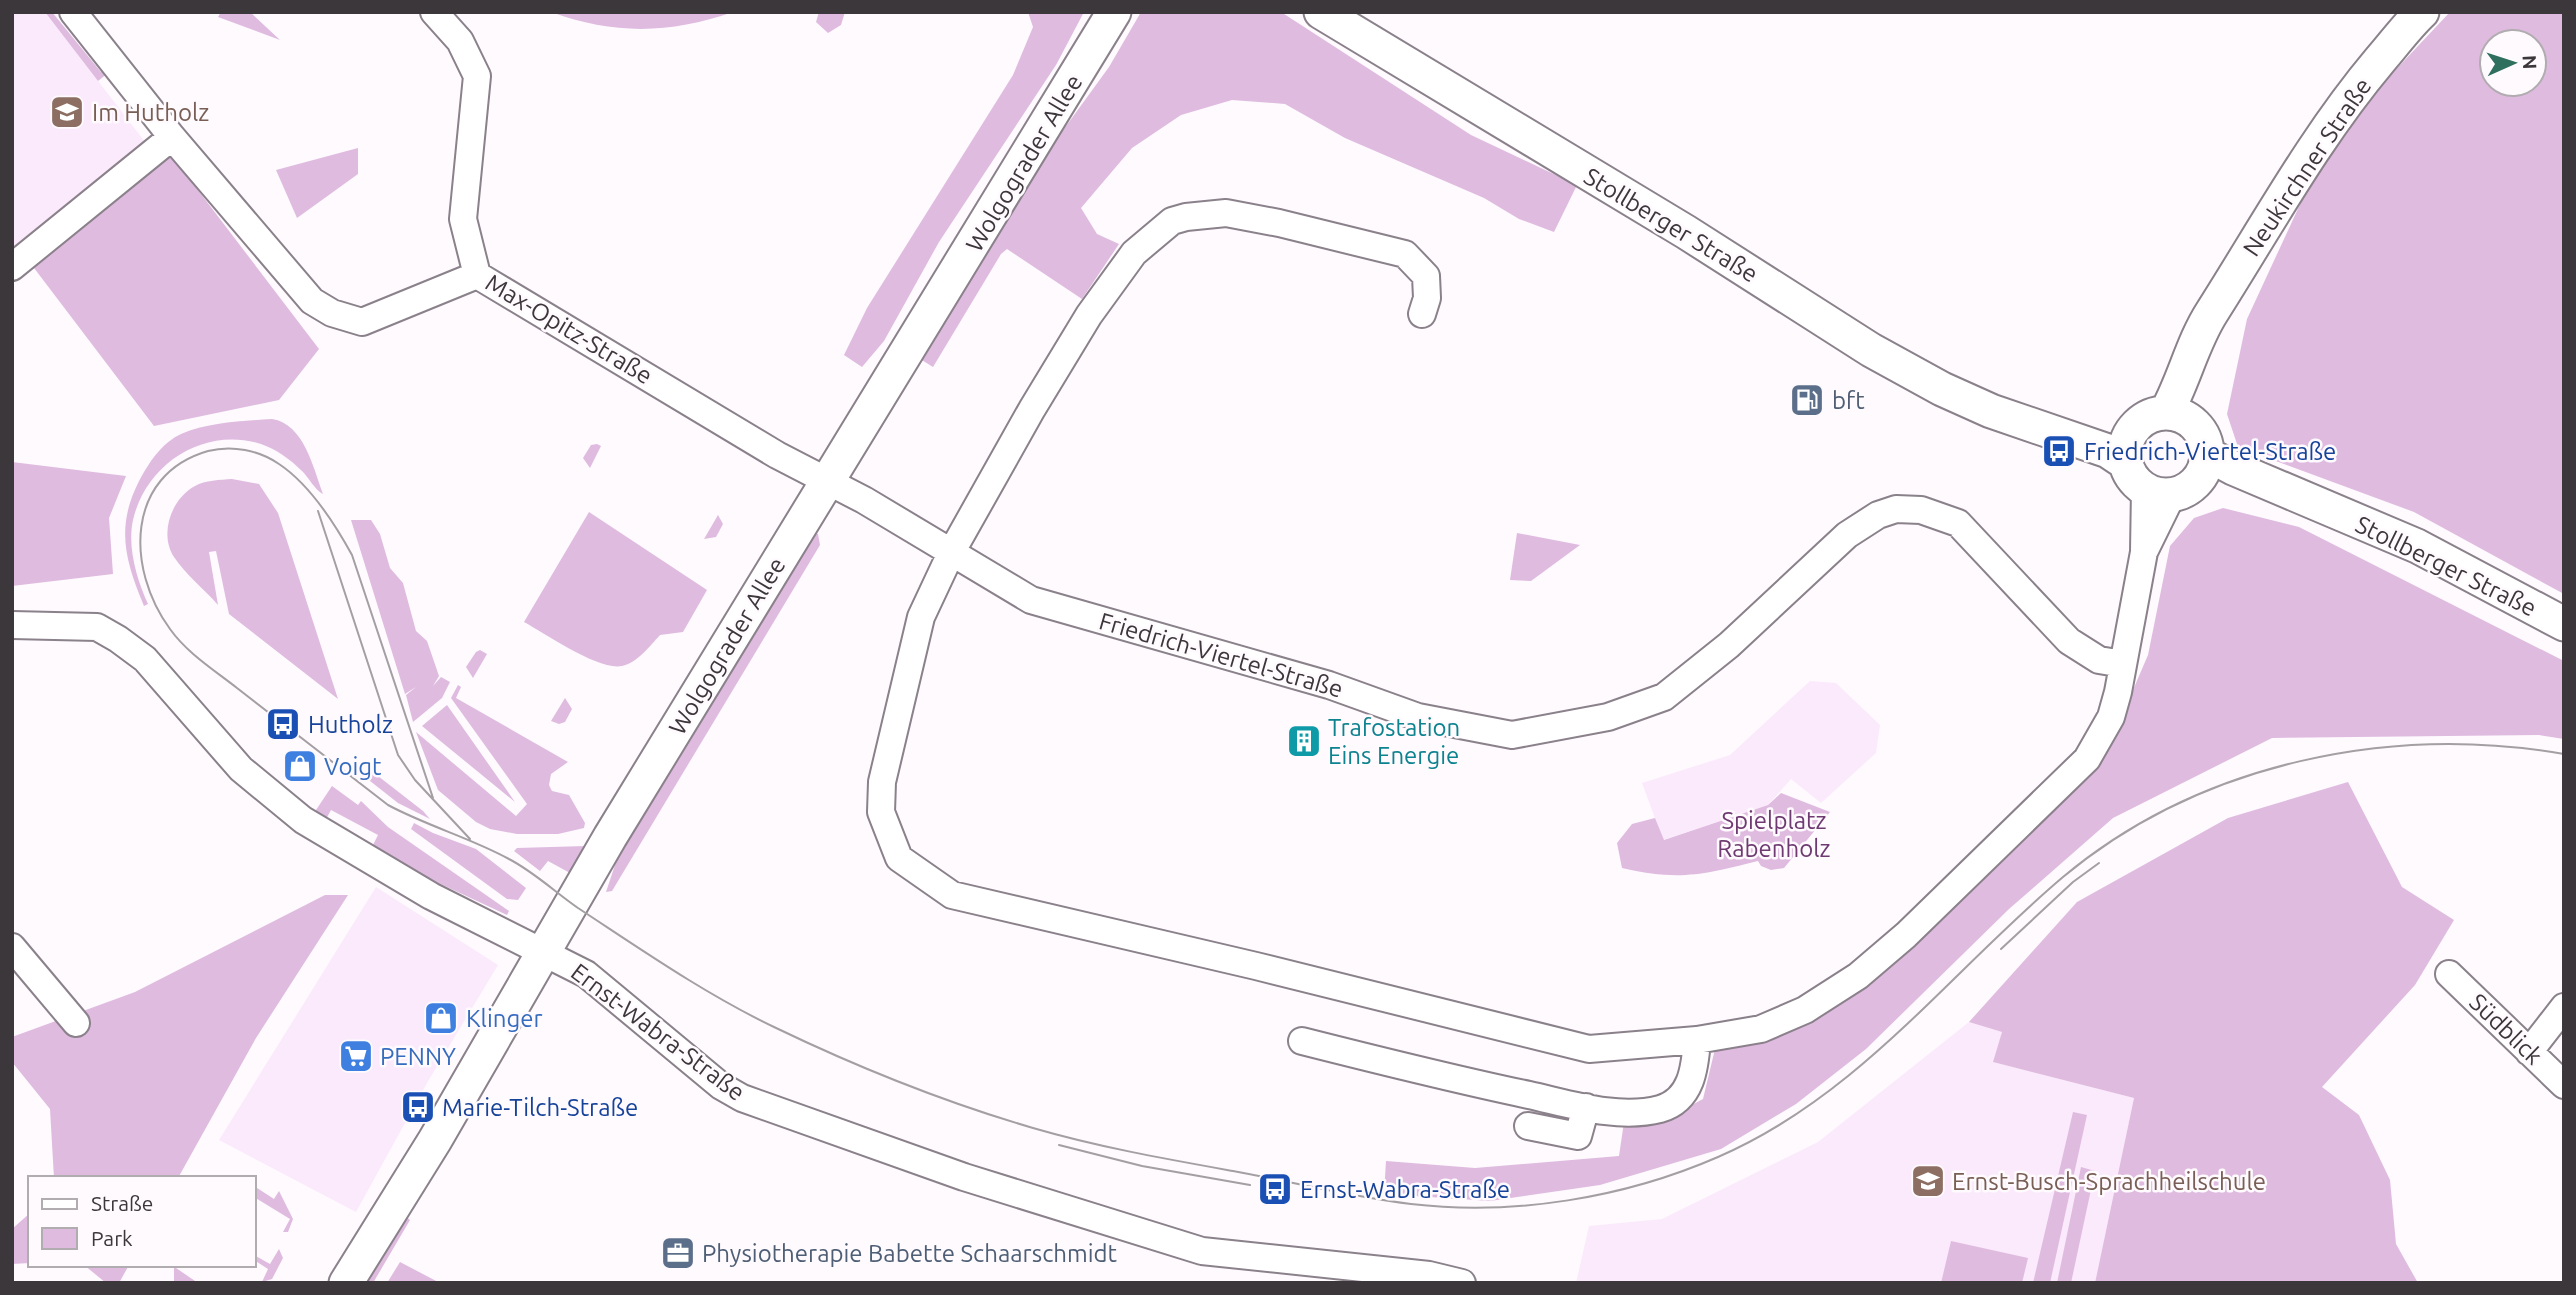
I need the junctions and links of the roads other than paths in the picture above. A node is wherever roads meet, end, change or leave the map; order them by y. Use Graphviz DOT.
graph roads {
  1 [pos="73,12"];
  2 [pos="434,12"];
  3 [pos="1114,12"];
  4 [pos="1321,12"];
  5 [pos="2422,12"];
  6 [pos="172,137"];
  7 [pos="12,267"];
  8 [pos="477,275"];
  9 [pos="2225,294"];
  10 [pos="1422,314"];
  11 [pos="2151,420"];
  12 [pos="2028,424"];
  13 [pos="2126,463"];
  14 [pos="2183,470"];
  15 [pos="828,480"];
  16 [pos="951,553"];
  17 [pos="2564,624"];
  18 [pos="12,625"];
  19 [pos="2123,664"];
  20 [pos="12,947"];
  21 [pos="544,953"];
  22 [pos="2449,974"];
  23 [pos="2564,1007"];
  24 [pos="76,1023"];
  25 [pos="1697,1040"];
  26 [pos="1302,1041"];
  27 [pos="2529,1052"];
  28 [pos="2564,1084"];
  29 [pos="1586,1107"];
  30 [pos="1528,1125"];
  31 [pos="346,1283"];
  32 [pos="1462,1283"];
  1 -- 6 [label="street"];
  2 -- 8 [label="street, Max-Opitz-Straße"];
  3 -- 15 [label="main road, Wolgograder Allee"];
  4 -- 12 [label="main road, Stollberger Straße"];
  5 -- 9 [label="main road, Neukirchner Straße"];
  6 -- 7 [label="street"];
  6 -- 8 [label="street"];
  8 -- 15 [label="street, Max-Opitz-Straße"];
  9 -- 11 [label="main road, Neukirchner Straße"];
  9 -- 14 [label="main road, Neukirchner Straße"];
  10 -- 16 [label="street"];
  11 -- 12 [label="main road, Stollberger Straße"];
  11 -- 13 [label="main road, Neukirchner Straße"];
  11 -- 14 [label="main road, Stollberger Straße"];
  12 -- 13 [label="main road, Stollberger Straße"];
  13 -- 14 [label="main road"];
  14 -- 17 [label="main road, Stollberger Straße"];
  14 -- 19 [label="street"];
  15 -- 16 [label="street, Friedrich-Viertel-Straße"];
  15 -- 21 [label="main road, Wolgograder Allee"];
  16 -- 19 [label="street, Friedrich-Viertel-Straße"];
  16 -- 25 [label="street"];
  18 -- 21 [label="street"];
  19 -- 25 [label="street"];
  20 -- 24 [label="street"];
  21 -- 31 [label="main road, Wolgograder Allee"];
  21 -- 32 [label="street, Ernst-Wabra-Straße"];
  22 -- 27 [label="street, Südblick"];
  23 -- 27 [label="street"];
  25 -- 29 [label="street"];
  26 -- 29 [label="street"];
  27 -- 28 [label="street, Südblick"];
  29 -- 30 [label="street"];
}
